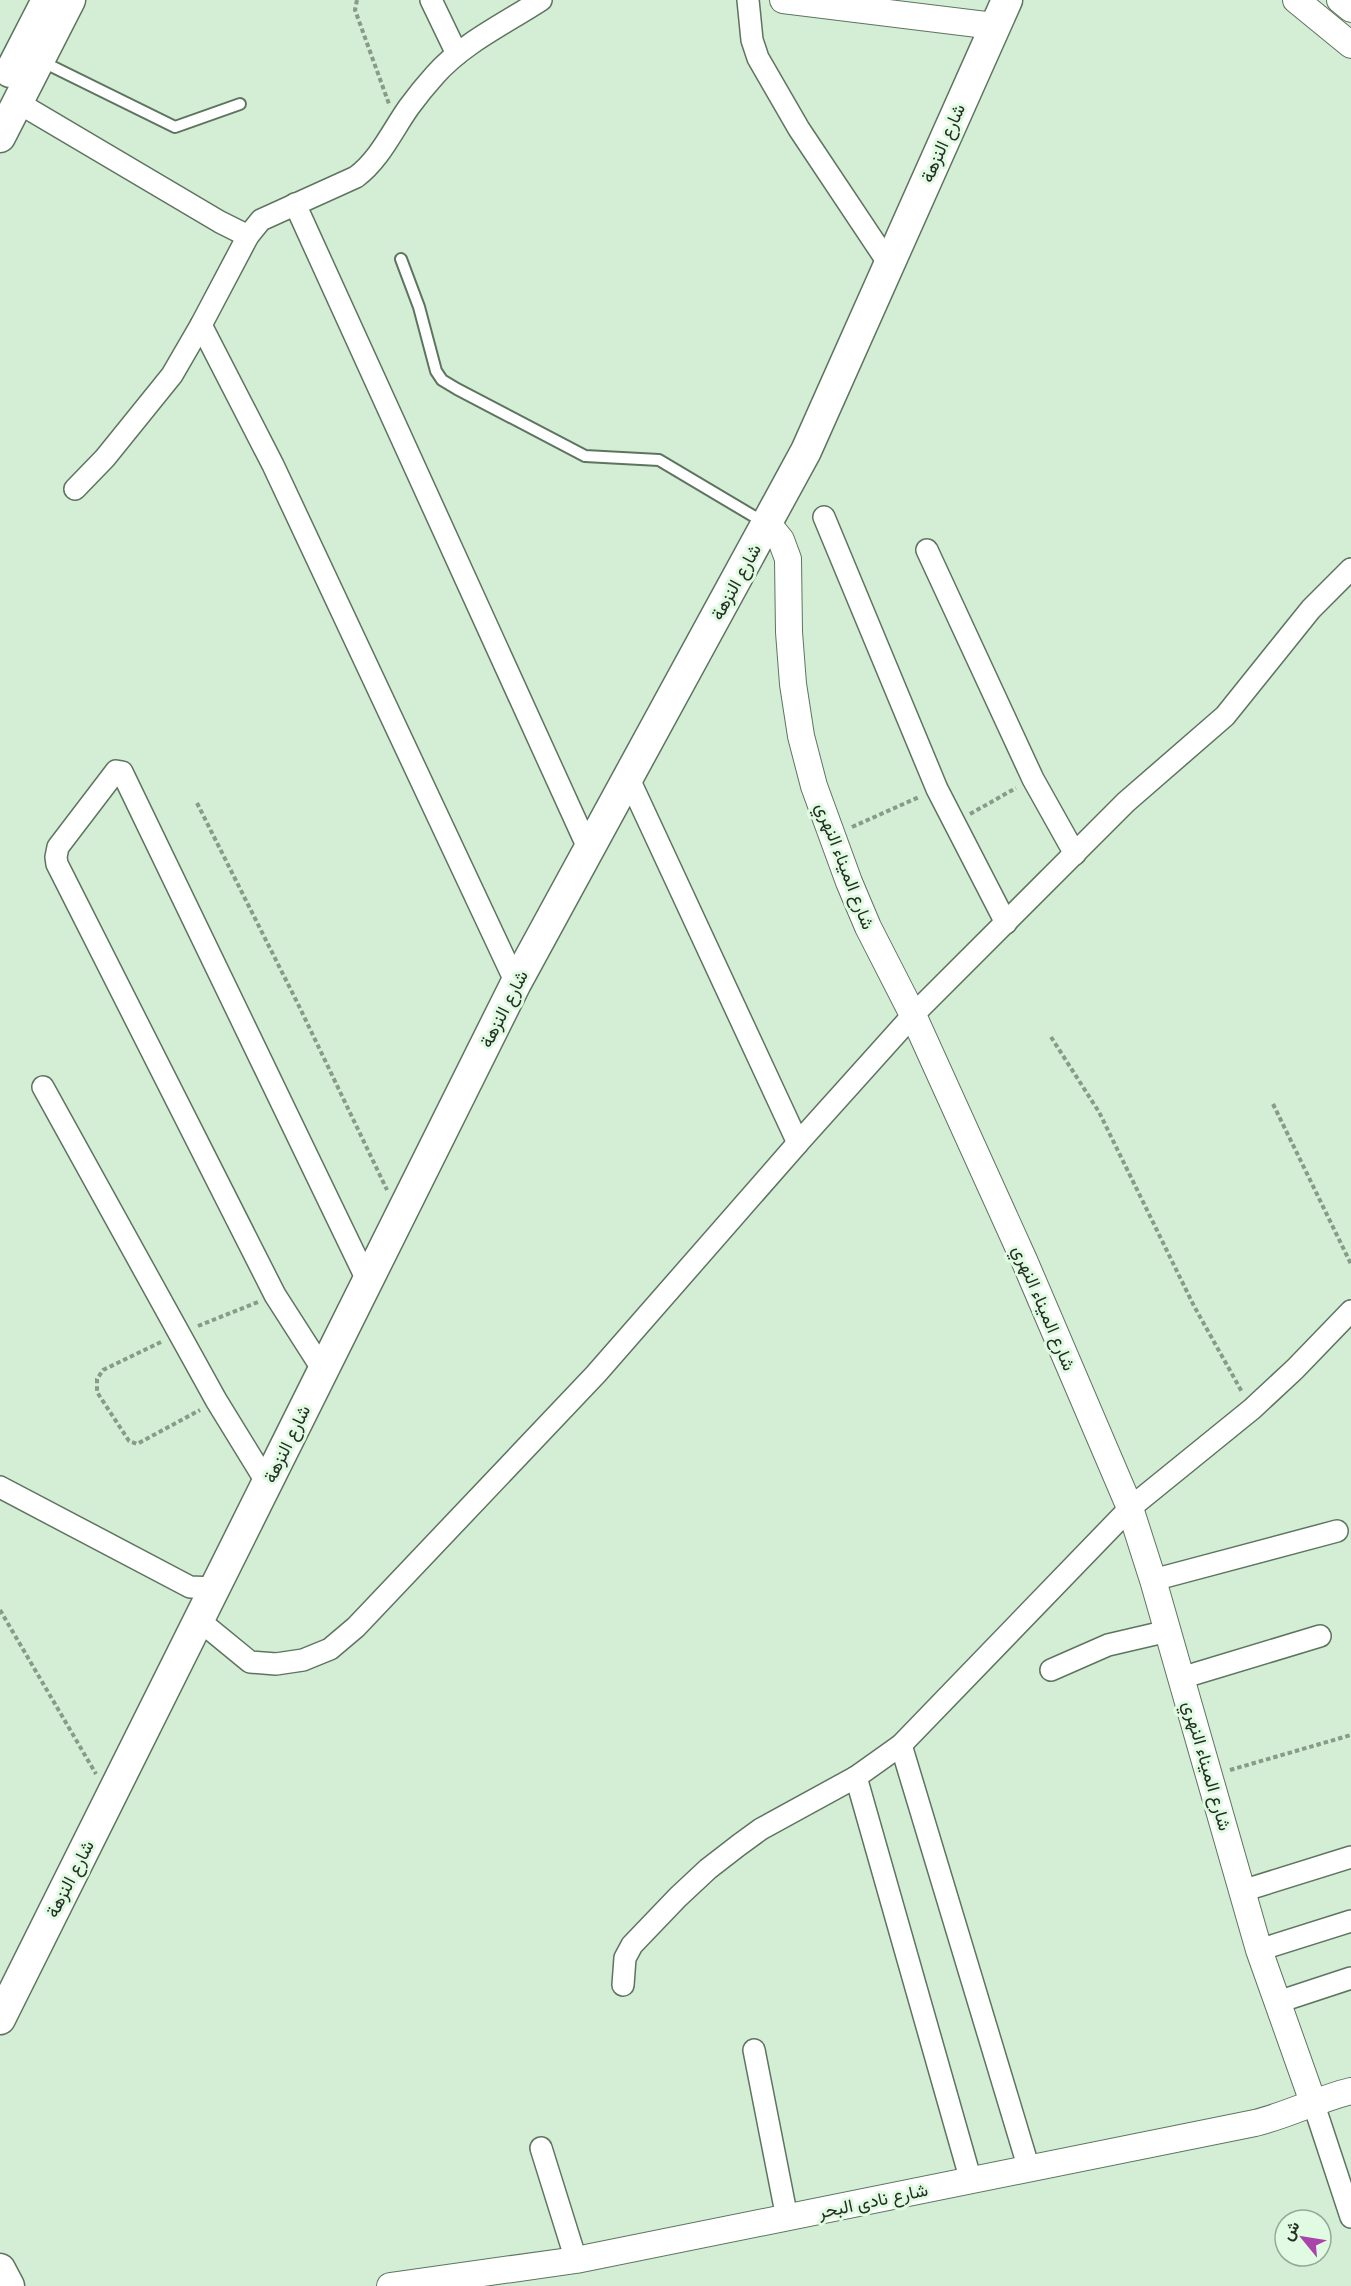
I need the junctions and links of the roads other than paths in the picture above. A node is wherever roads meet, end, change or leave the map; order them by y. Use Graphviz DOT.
graph roads {
  1 [pos="47,0"];
  2 [pos="70,0"];
  3 [pos="431,0"];
  4 [pos="541,0"];
  5 [pos="748,0"];
  6 [pos="783,0"];
  7 [pos="797,0"];
  8 [pos="1296,0"];
  9 [pos="1340,0"];
  10 [pos="1351,9"];
  11 [pos="1001,13"];
  12 [pos="1351,45"];
  13 [pos="457,54"];
  14 [pos="39,61"];
  15 [pos="9,97"];
  16 [pos="240,104"];
  17 [pos="0,137"];
  18 [pos="295,204"];
  19 [pos="248,236"];
  20 [pos="401,259"];
  21 [pos="890,264"];
  22 [pos="201,325"];
  23 [pos="75,489"];
  24 [pos="824,516"];
  25 [pos="768,524"];
  26 [pos="927,550"];
  27 [pos="1351,569"];
  28 [pos="628,777"];
  29 [pos="589,850"];
  30 [pos="1075,854"];
  31 [pos="1006,923"];
  32 [pos="516,983"];
  33 [pos="913,1015"];
  34 [pos="43,1087"];
  35 [pos="798,1143"];
  36 [pos="368,1282"];
  37 [pos="1351,1311"];
  38 [pos="323,1370"];
  39 [pos="267,1483"];
  40 [pos="0,1487"];
  41 [pos="1130,1508"];
  42 [pos="1337,1531"];
  43 [pos="1153,1580"];
  44 [pos="215,1588"];
  45 [pos="200,1621"];
  46 [pos="1168,1631"];
  47 [pos="1320,1636"];
  48 [pos="1051,1670"];
  49 [pos="1182,1678"];
  50 [pos="901,1745"];
  51 [pos="856,1777"];
  52 [pos="1351,1857"];
  53 [pos="1242,1890"];
  54 [pos="1351,1921"];
  55 [pos="1259,1950"];
  56 [pos="1351,1978"];
  57 [pos="623,1985"];
  58 [pos="1278,2002"];
  59 [pos="0,2019"];
  60 [pos="754,2050"];
  61 [pos="1351,2091"];
  62 [pos="1314,2105"];
  63 [pos="541,2148"];
  64 [pos="1029,2169"];
  65 [pos="971,2181"];
  66 [pos="1351,2217"];
  67 [pos="787,2218"];
  68 [pos="576,2260"];
  69 [pos="0,2269"];
  70 [pos="9,2286"];
  71 [pos="390,2286"];
  1 -- 15 [label="main road"];
  2 -- 14 [label="main road"];
  3 -- 13 [label="street"];
  4 -- 13 [label="street"];
  5 -- 21 [label="street"];
  6 -- 7 [label="street"];
  7 -- 11 [label="street"];
  8 -- 12 [label="street"];
  9 -- 10 [label="street"];
  11 -- 21 [label="main road, شارع النزهة"];
  13 -- 18 [label="street"];
  14 -- 15 [label="main road"];
  14 -- 16 [label="lane"];
  15 -- 17 [label="main road"];
  15 -- 19 [label="street"];
  18 -- 19 [label="street"];
  18 -- 29 [label="street"];
  19 -- 22 [label="street"];
  20 -- 25 [label="lane"];
  21 -- 25 [label="main road, شارع النزهة"];
  22 -- 23 [label="street"];
  22 -- 32 [label="street"];
  24 -- 31 [label="street"];
  25 -- 28 [label="main road, شارع النزهة"];
  25 -- 33 [label="street, شارع الميناء النهري"];
  26 -- 30 [label="street"];
  27 -- 30 [label="street"];
  28 -- 29 [label="main road, شارع النزهة"];
  28 -- 35 [label="street"];
  29 -- 32 [label="main road, شارع النزهة"];
  30 -- 31 [label="street"];
  31 -- 33 [label="street"];
  32 -- 36 [label="main road, شارع النزهة"];
  33 -- 35 [label="street"];
  33 -- 41 [label="street, شارع الميناء النهري"];
  34 -- 39 [label="street"];
  35 -- 45 [label="street"];
  36 -- 38 [label="main road, شارع النزهة"];
  36 -- 38 [label="street"];
  37 -- 41 [label="street"];
  38 -- 39 [label="main road, شارع النزهة"];
  39 -- 44 [label="main road, شارع النزهة"];
  40 -- 44 [label="street"];
  41 -- 43 [label="street, شارع الميناء النهري"];
  41 -- 50 [label="street"];
  42 -- 43 [label="street"];
  43 -- 46 [label="street, شارع الميناء النهري"];
  44 -- 45 [label="main road, شارع النزهة"];
  45 -- 59 [label="main road, شارع النزهة"];
  46 -- 48 [label="street"];
  46 -- 49 [label="street, شارع الميناء النهري"];
  47 -- 49 [label="street"];
  49 -- 53 [label="street, شارع الميناء النهري"];
  50 -- 51 [label="street"];
  50 -- 64 [label="street"];
  51 -- 57 [label="street"];
  51 -- 65 [label="street"];
  52 -- 53 [label="street"];
  53 -- 55 [label="street, شارع الميناء النهري"];
  54 -- 55 [label="street"];
  55 -- 58 [label="street, شارع الميناء النهري"];
  56 -- 58 [label="street"];
  58 -- 62 [label="street, شارع الميناء النهري"];
  60 -- 67 [label="street"];
  61 -- 62 [label="street, شارع نادى البحر"];
  62 -- 64 [label="street, شارع نادى البحر"];
  62 -- 66 [label="street"];
  63 -- 68 [label="street"];
  64 -- 65 [label="street, شارع نادى البحر"];
  65 -- 67 [label="street, شارع نادى البحر"];
  67 -- 68 [label="street, شارع نادى البحر"];
  68 -- 71 [label="street, شارع نادى البحر"];
  69 -- 70 [label="main road"];
}
